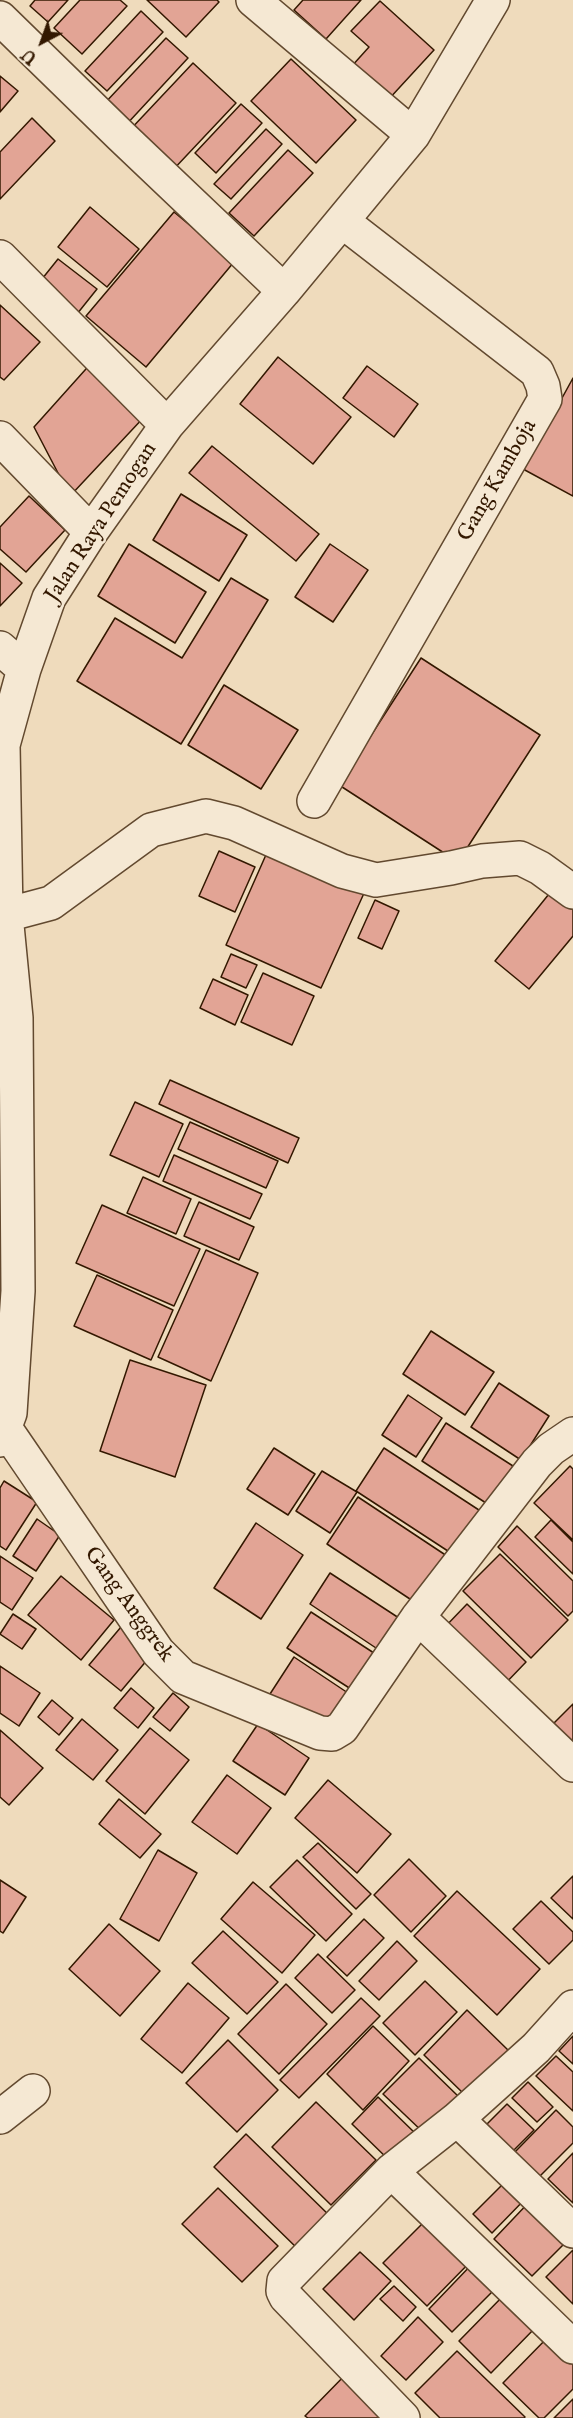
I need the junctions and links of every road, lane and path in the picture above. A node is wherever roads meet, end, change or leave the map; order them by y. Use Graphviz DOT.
graph roads {
  1 [pos="253,0"];
  2 [pos="493,0"];
  3 [pos="0,18"];
  4 [pos="413,135"];
  5 [pos="342,222"];
  6 [pos="0,257"];
  7 [pos="284,291"];
  8 [pos="167,425"];
  9 [pos="0,438"];
  10 [pos="91,532"];
  11 [pos="12,659"];
  12 [pos="2,745"];
  13 [pos="314,801"];
  14 [pos="573,892"];
  15 [pos="6,915"];
  16 [pos="4,1422"];
  17 [pos="573,1434"];
  18 [pos="418,1617"];
  19 [pos="573,1765"];
  20 [pos="573,2007"];
  21 [pos="33,2091"];
  22 [pos="0,2117"];
  23 [pos="457,2119"];
  24 [pos="391,2171"];
  25 [pos="573,2231"];
  26 [pos="573,2348"];
  27 [pos="403,2418"];
  1 -- 4 [label="street"];
  2 -- 4 [label="street, Jalan Raya Pemogan"];
  3 -- 7 [label="street"];
  4 -- 5 [label="street, Jalan Raya Pemogan"];
  5 -- 7 [label="street, Jalan Raya Pemogan"];
  5 -- 13 [label="street, Gang Kamboja"];
  6 -- 8 [label="street"];
  7 -- 8 [label="street, Jalan Raya Pemogan"];
  8 -- 10 [label="street, Jalan Raya Pemogan"];
  9 -- 10 [label="street"];
  10 -- 11 [label="street, Jalan Raya Pemogan"];
  11 -- 12 [label="street, Jalan Raya Pemogan"];
  12 -- 15 [label="street, Jalan Raya Pemogan"];
  14 -- 15 [label="street"];
  15 -- 16 [label="street, Jalan Raya Pemogan"];
  16 -- 18 [label="street, Gang Anggrek"];
  17 -- 18 [label="street"];
  18 -- 19 [label="street"];
  20 -- 23 [label="street"];
  21 -- 22 [label="street"];
  23 -- 24 [label="street"];
  23 -- 25 [label="street"];
  24 -- 26 [label="street"];
  24 -- 27 [label="street"];
}
